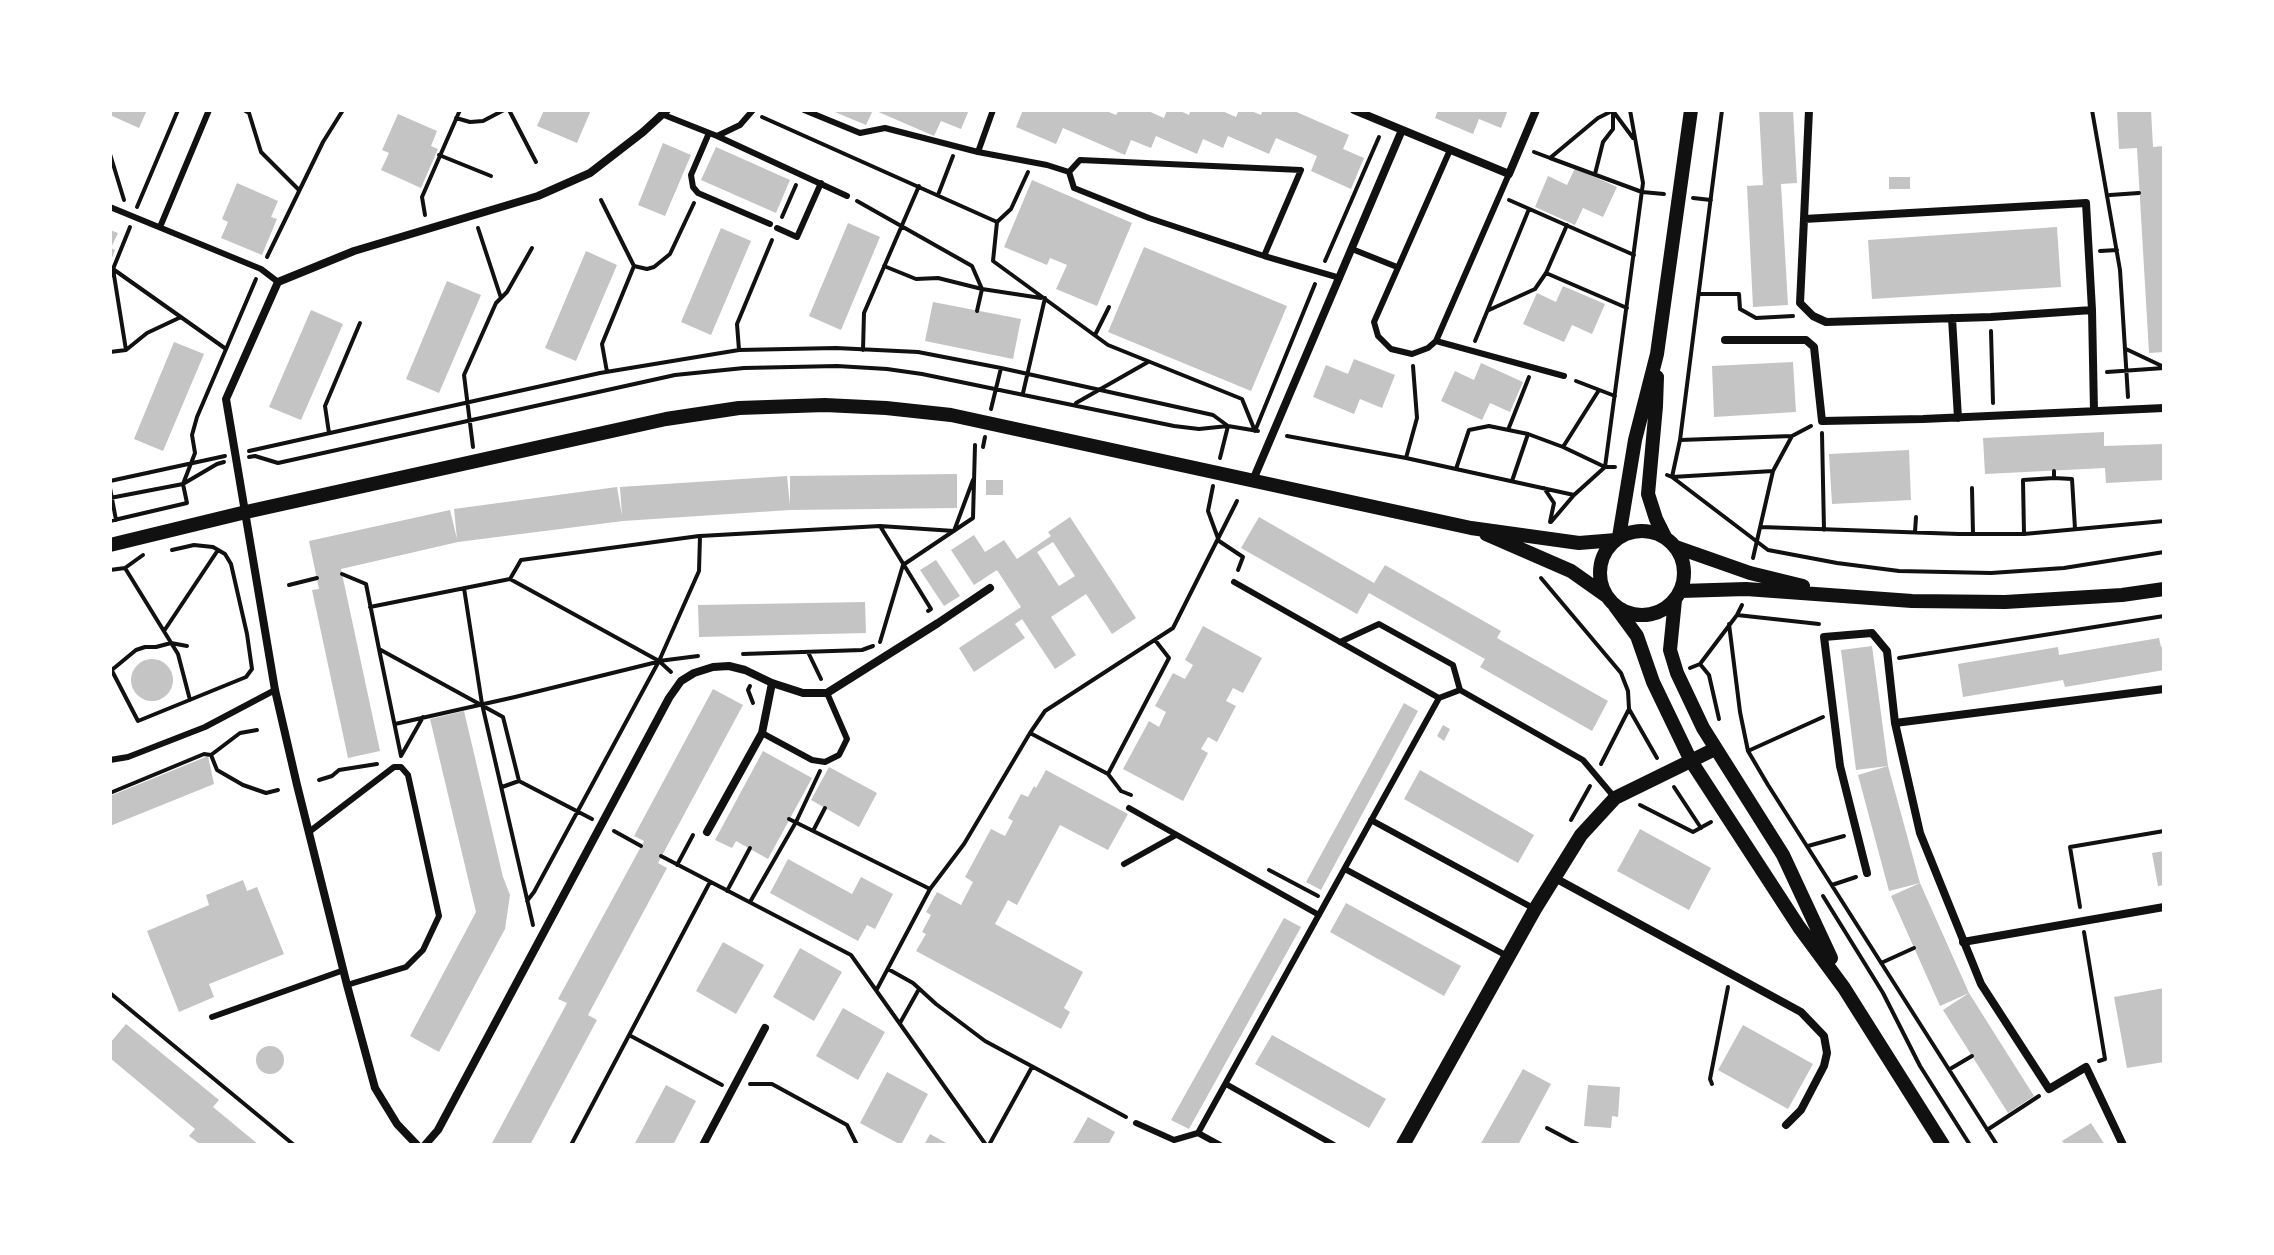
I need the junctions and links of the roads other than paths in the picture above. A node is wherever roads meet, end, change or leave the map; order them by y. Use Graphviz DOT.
graph roads {
  1 [pos="209,110"];
  2 [pos="753,110"];
  3 [pos="804,110"];
  4 [pos="993,110"];
  5 [pos="1354,110"];
  6 [pos="1536,110"];
  7 [pos="1691,110"];
  8 [pos="1809,110"];
  9 [pos="665,112"];
  10 [pos="1402,130"];
  11 [pos="709,133"];
  12 [pos="717,136"];
  13 [pos="1450,150"];
  14 [pos="978,152"];
  15 [pos="1069,172"];
  16 [pos="1509,174"];
  17 [pos="821,183"];
  18 [pos="847,196"];
  19 [pos="110,207"];
  20 [pos="1804,219"];
  21 [pos="160,227"];
  22 [pos="1352,249"];
  23 [pos="1264,256"];
  24 [pos="1397,267"];
  25 [pos="1340,278"];
  26 [pos="278,282"];
  27 [pos="2092,310"];
  28 [pos="1952,318"];
  29 [pos="1725,340"];
  30 [pos="1436,341"];
  31 [pos="1657,354"];
  32 [pos="1564,376"];
  33 [pos="2164,408"];
  34 [pos="2094,411"];
  35 [pos="1958,418"];
  36 [pos="1253,480"];
  37 [pos="246,512"];
  38 [pos="1471,528"];
  39 [pos="1665,537"];
  40 [pos="1617,538"];
  41 [pos="110,545"];
  42 [pos="1676,547"];
  43 [pos="1234,582"];
  44 [pos="990,588"];
  45 [pos="2164,589"];
  46 [pos="1678,595"];
  47 [pos="1847,596"];
  48 [pos="1611,601"];
  49 [pos="1340,642"];
  50 [pos="772,683"];
  51 [pos="2164,689"];
  52 [pos="275,690"];
  53 [pos="1460,690"];
  54 [pos="827,693"];
  55 [pos="1439,698"];
  56 [pos="1895,723"];
  57 [pos="762,733"];
  58 [pos="1715,749"];
  59 [pos="110,760"];
  60 [pos="1691,761"];
  61 [pos="1615,798"];
  62 [pos="1129,808"];
  63 [pos="1371,820"];
  64 [pos="309,832"];
  65 [pos="707,832"];
  66 [pos="1176,835"];
  67 [pos="1124,864"];
  68 [pos="1345,869"];
  69 [pos="1867,873"];
  70 [pos="1555,878"];
  71 [pos="2164,907"];
  72 [pos="1535,909"];
  73 [pos="1319,915"];
  74 [pos="1963,942"];
  75 [pos="1509,957"];
  76 [pos="344,970"];
  77 [pos="347,985"];
  78 [pos="1844,988"];
  79 [pos="212,1017"];
  80 [pos="765,1028"];
  81 [pos="1226,1084"];
  82 [pos="1136,1123"];
  83 [pos="1786,1125"];
  84 [pos="1198,1133"];
  85 [pos="417,1145"];
  86 [pos="425,1145"];
  87 [pos="703,1145"];
  88 [pos="1220,1145"];
  89 [pos="1334,1145"];
  90 [pos="1403,1145"];
  91 [pos="1943,1145"];
  92 [pos="2123,1145"];
  1 -- 21 [label="lane"];
  2 -- 12 [label="lane"];
  3 -- 14 [label="lane"];
  4 -- 14 [label="lane"];
  5 -- 10 [label="street"];
  6 -- 16 [label="street"];
  7 -- 31 [label="street"];
  8 -- 20 [label="street"];
  9 -- 11 [label="lane"];
  9 -- 26 [label="street"];
  10 -- 13 [label="street"];
  10 -- 22 [label="street"];
  11 -- 12 [label="lane"];
  11 -- 17 [label="lane"];
  12 -- 17 [label="lane"];
  13 -- 16 [label="street"];
  13 -- 24 [label="lane"];
  14 -- 15 [label="lane"];
  15 -- 23 [label="lane"];
  15 -- 23 [label="lane"];
  16 -- 30 [label="lane"];
  17 -- 18 [label="lane"];
  19 -- 21 [label="lane"];
  20 -- 27 [label="street"];
  20 -- 28 [label="street"];
  21 -- 26 [label="lane"];
  22 -- 24 [label="lane"];
  22 -- 25 [label="street"];
  23 -- 25 [label="lane"];
  24 -- 30 [label="lane"];
  25 -- 36 [label="street"];
  26 -- 37 [label="street"];
  27 -- 28 [label="street"];
  27 -- 34 [label="street"];
  28 -- 35 [label="street"];
  29 -- 35 [label="street"];
  30 -- 32 [label="lane"];
  31 -- 39 [label="street"];
  31 -- 40 [label="street"];
  33 -- 34 [label="street"];
  34 -- 35 [label="street"];
  36 -- 37 [label="street"];
  36 -- 38 [label="street"];
  37 -- 41 [label="street"];
  37 -- 52 [label="street"];
  38 -- 40 [label="street"];
  38 -- 48 [label="street"];
  39 -- 40 [label="street"];
  39 -- 42 [label="street"];
  40 -- 48 [label="street"];
  42 -- 46 [label="street"];
  42 -- 47 [label="street"];
  43 -- 49 [label="lane"];
  44 -- 54 [label="street"];
  45 -- 47 [label="street"];
  46 -- 47 [label="street"];
  46 -- 48 [label="street"];
  46 -- 58 [label="street"];
  48 -- 60 [label="street"];
  49 -- 53 [label="lane"];
  49 -- 55 [label="lane"];
  50 -- 54 [label="street"];
  50 -- 57 [label="street"];
  50 -- 86 [label="street"];
  51 -- 56 [label="street"];
  52 -- 59 [label="lane"];
  52 -- 64 [label="street"];
  53 -- 55 [label="lane"];
  53 -- 61 [label="lane"];
  54 -- 57 [label="lane"];
  55 -- 63 [label="lane"];
  56 -- 69 [label="street"];
  56 -- 74 [label="street"];
  57 -- 65 [label="street"];
  58 -- 60 [label="street"];
  58 -- 78 [label="street"];
  60 -- 61 [label="street"];
  60 -- 78 [label="street"];
  61 -- 70 [label="street"];
  62 -- 66 [label="lane"];
  63 -- 68 [label="lane"];
  63 -- 72 [label="lane"];
  64 -- 76 [label="street"];
  64 -- 77 [label="lane"];
  66 -- 67 [label="lane"];
  66 -- 73 [label="lane"];
  68 -- 73 [label="lane"];
  68 -- 75 [label="lane"];
  70 -- 72 [label="street"];
  70 -- 83 [label="street"];
  71 -- 74 [label="street"];
  72 -- 75 [label="street"];
  73 -- 81 [label="lane"];
  74 -- 92 [label="street"];
  75 -- 90 [label="street"];
  76 -- 77 [label="street"];
  76 -- 79 [label="lane"];
  77 -- 85 [label="street"];
  78 -- 91 [label="street"];
  80 -- 87 [label="street"];
  81 -- 84 [label="lane"];
  81 -- 89 [label="lane"];
  82 -- 84 [label="lane"];
  84 -- 88 [label="lane"];
}
